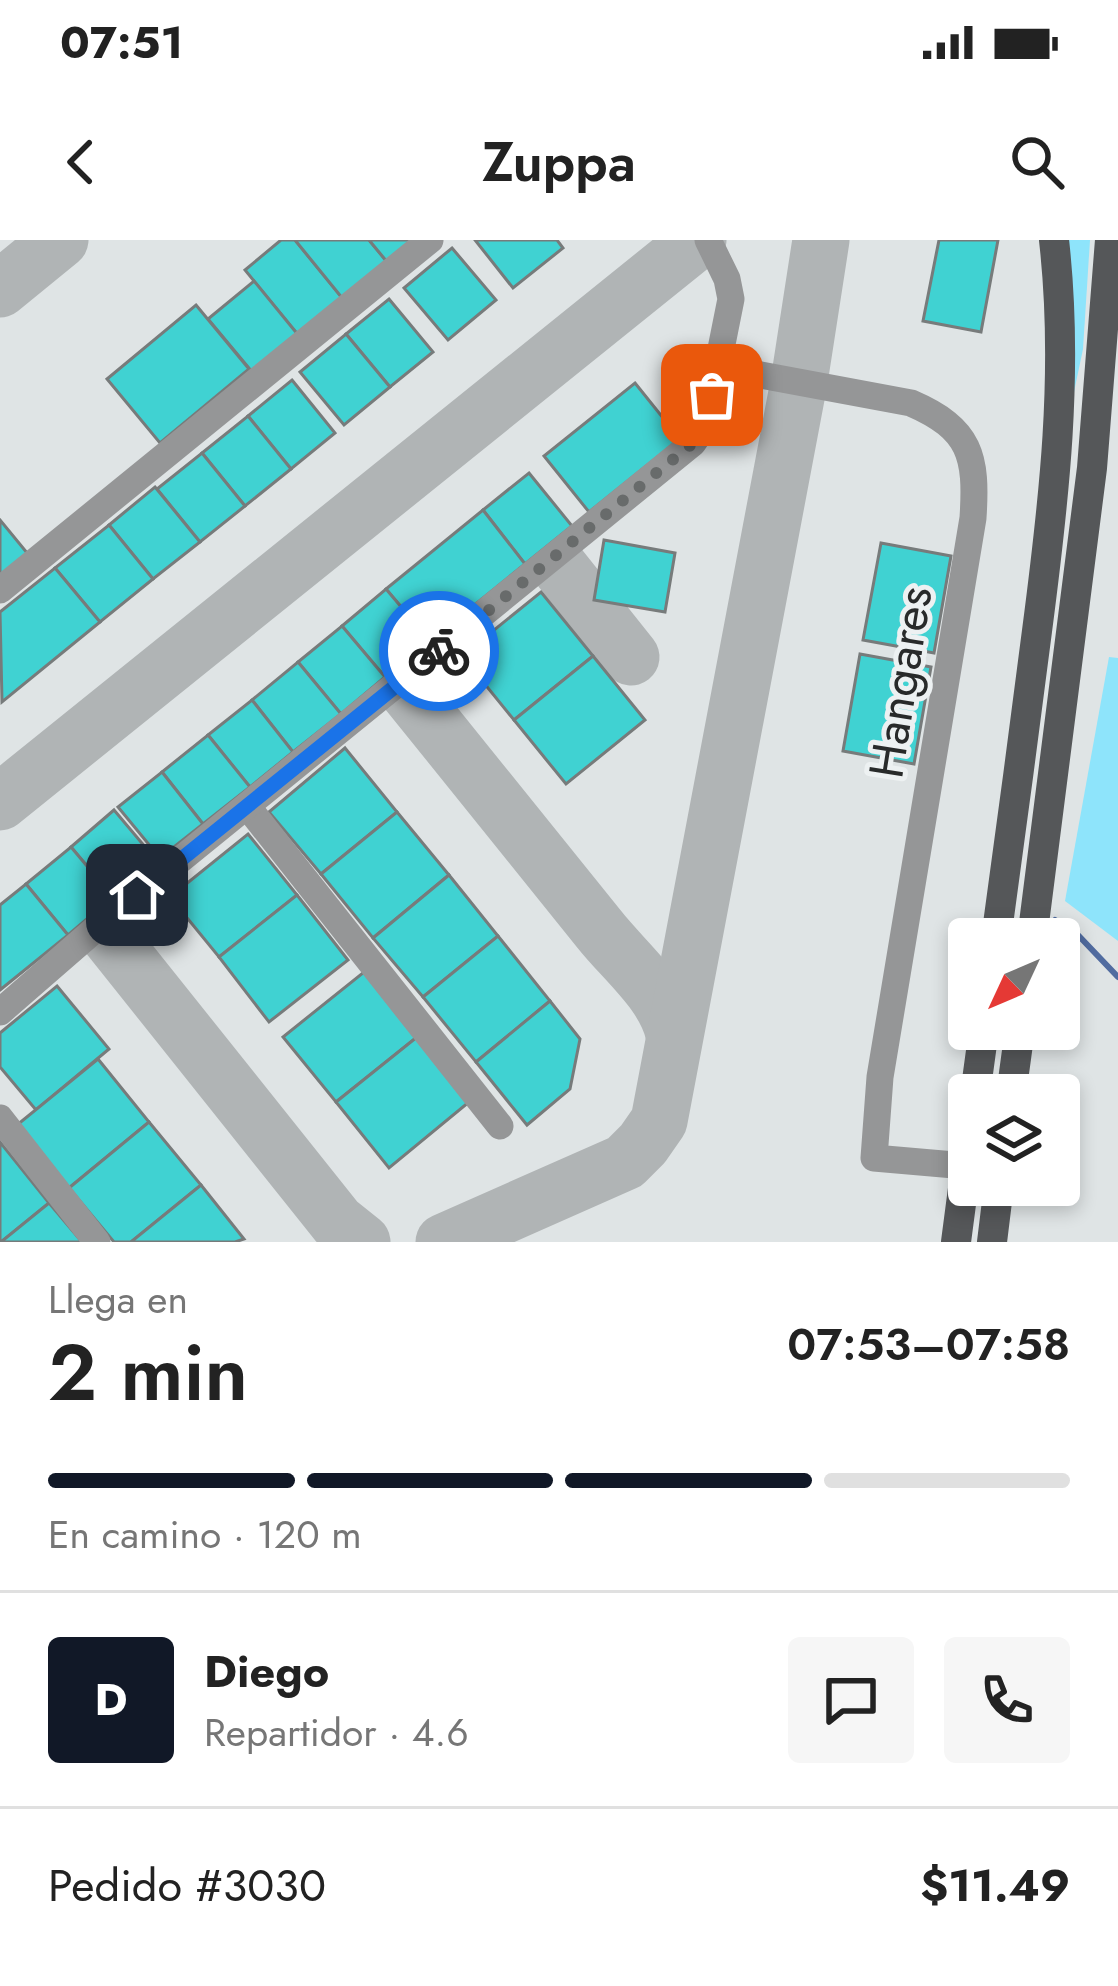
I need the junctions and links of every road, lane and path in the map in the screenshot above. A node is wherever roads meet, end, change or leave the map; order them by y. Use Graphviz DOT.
graph roads {
  1 [pos="430,240"];
  2 [pos="708,240"];
  3 [pos="1054,240"];
  4 [pos="1110,240"];
  5 [pos="718,367"];
  6 [pos="0,590"];
  7 [pos="247,806"];
  8 [pos="999,918"];
  9 [pos="1035,918"];
  10 [pos="0,1012"];
  11 [pos="0,1118"];
  12 [pos="500,1126"];
  13 [pos="948,1158"];
  14 [pos="961,1206"];
  15 [pos="996,1206"];
  16 [pos="97,1242"];
  17 [pos="956,1242"];
  18 [pos="992,1242"];
  1 -- 6 [label="lane"];
  2 -- 5 [label="lane"];
  3 -- 8 [label="main road"];
  4 -- 9 [label="main road"];
  5 -- 7 [label="lane"];
  5 -- 13 [label="lane, Hangares"];
  7 -- 10 [label="lane"];
  7 -- 12 [label="lane"];
  11 -- 16 [label="lane"];
  14 -- 17 [label="main road"];
  15 -- 18 [label="main road"];
}
